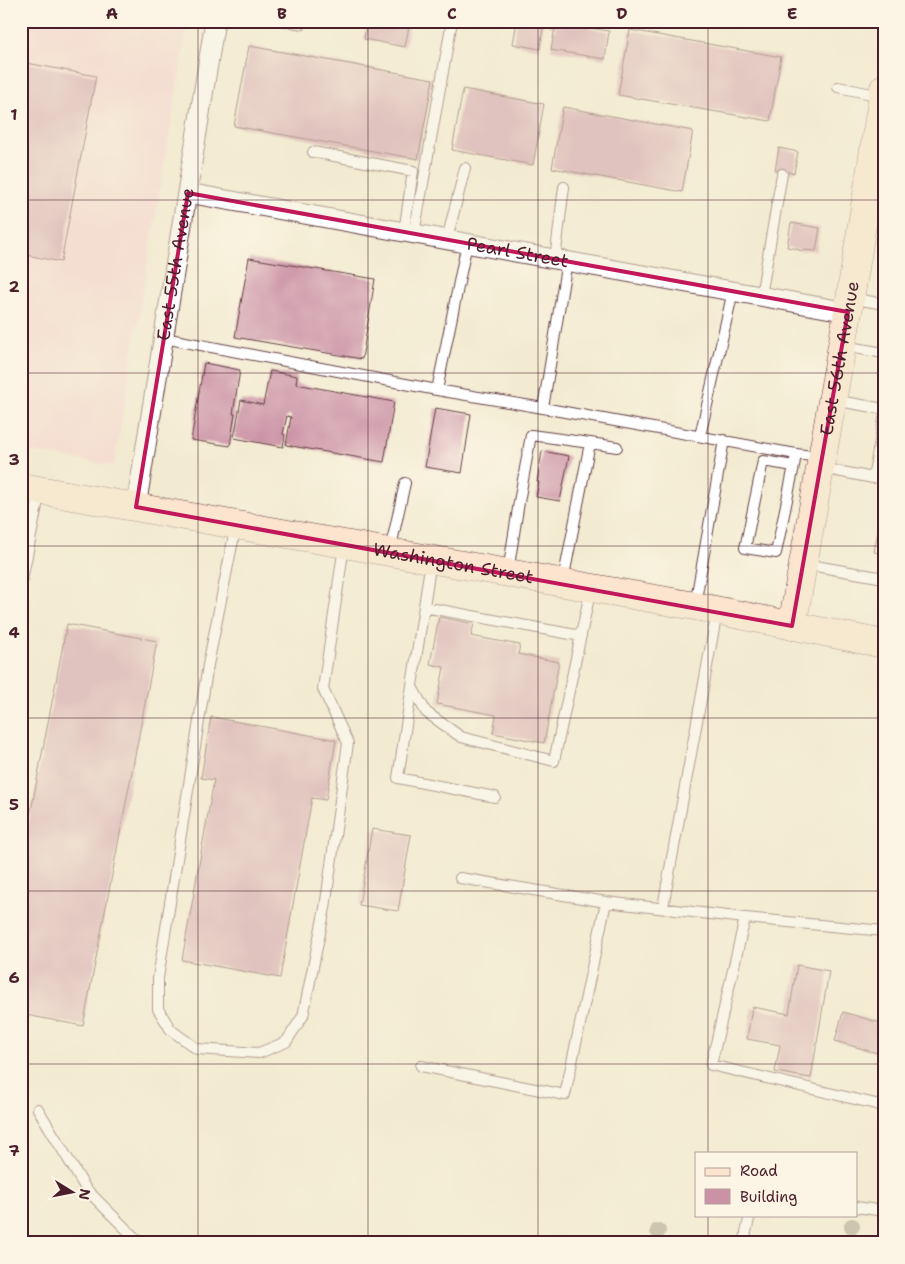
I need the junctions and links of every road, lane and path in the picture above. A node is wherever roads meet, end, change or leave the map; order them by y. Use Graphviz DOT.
graph roads {
  1 [pos="215,21"];
  2 [pos="452,21"];
  3 [pos="838,87"];
  4 [pos="883,92"];
  5 [pos="879,151"];
  6 [pos="313,152"];
  7 [pos="465,168"];
  8 [pos="782,174"];
  9 [pos="564,187"];
  10 [pos="188,192"];
  11 [pos="409,233"];
  12 [pos="447,239"];
  13 [pos="467,243"];
  14 [pos="561,260"];
  15 [pos="733,292"];
  16 [pos="760,296"];
  17 [pos="884,304"];
  18 [pos="849,305"];
  19 [pos="164,338"];
  20 [pos="842,346"];
  21 [pos="884,352"];
  22 [pos="437,390"];
  23 [pos="832,400"];
  24 [pos="543,408"];
  25 [pos="884,409"];
  26 [pos="884,419"];
  27 [pos="700,436"];
  28 [pos="724,440"];
  29 [pos="590,443"];
  30 [pos="617,447"];
  31 [pos="813,460"];
  32 [pos="794,466"];
  33 [pos="405,483"];
  34 [pos="30,488"];
  35 [pos="136,506"];
  36 [pos="236,524"];
  37 [pos="344,543"];
  38 [pos="390,552"];
  39 [pos="431,559"];
  40 [pos="803,564"];
  41 [pos="508,573"];
  42 [pos="884,578"];
  43 [pos="563,582"];
  44 [pos="21,585"];
  45 [pos="592,587"];
  46 [pos="424,607"];
  47 [pos="706,608"];
  48 [pos="792,626"];
  49 [pos="581,636"];
  50 [pos="884,644"];
  51 [pos="412,687"];
  52 [pos="495,797"];
  53 [pos="460,878"];
  54 [pos="606,902"];
  55 [pos="662,907"];
  56 [pos="745,918"];
  57 [pos="884,930"];
  58 [pos="421,1066"];
  59 [pos="884,1106"];
  60 [pos="38,1109"];
  61 [pos="858,1207"];
  62 [pos="884,1210"];
  63 [pos="750,1216"];
  64 [pos="140,1243"];
  65 [pos="745,1243"];
  1 -- 10 [label="street, East 55th Avenue"];
  2 -- 11 [label="lane"];
  3 -- 4 [label="lane"];
  4 -- 5 [label="main road, East 56th Avenue"];
  5 -- 18 [label="main road, East 56th Avenue"];
  6 -- 11 [label="lane"];
  7 -- 12 [label="lane"];
  8 -- 16 [label="lane"];
  9 -- 14 [label="lane"];
  10 -- 11 [label="street, Pearl Street"];
  10 -- 19 [label="street, East 55th Avenue"];
  11 -- 12 [label="street, Pearl Street"];
  12 -- 13 [label="street, Pearl Street"];
  13 -- 14 [label="street, Pearl Street"];
  13 -- 22 [label="lane"];
  14 -- 15 [label="street, Pearl Street"];
  14 -- 24 [label="lane"];
  15 -- 16 [label="street, Pearl Street"];
  15 -- 27 [label="lane"];
  16 -- 18 [label="street, Pearl Street"];
  17 -- 18 [label="lane"];
  18 -- 20 [label="main road, East 56th Avenue"];
  19 -- 22 [label="lane"];
  19 -- 35 [label="street, East 55th Avenue"];
  20 -- 21 [label="lane"];
  20 -- 23 [label="main road, East 56th Avenue"];
  22 -- 24 [label="lane"];
  23 -- 25 [label="lane"];
  23 -- 31 [label="main road, East 56th Avenue"];
  24 -- 27 [label="lane"];
  26 -- 31 [label="lane"];
  27 -- 28 [label="lane"];
  28 -- 31 [label="lane"];
  28 -- 47 [label="lane"];
  29 -- 30 [label="lane"];
  29 -- 41 [label="lane"];
  29 -- 43 [label="lane"];
  31 -- 32 [label="lane"];
  31 -- 40 [label="main road, East 56th Avenue"];
  32 -- 32 [label="lane"];
  33 -- 38 [label="lane"];
  34 -- 35 [label="main road, Washington Street"];
  34 -- 44 [label="lane"];
  35 -- 36 [label="main road, Washington Street"];
  36 -- 37 [label="main road, Washington Street"];
  36 -- 37 [label="lane"];
  37 -- 38 [label="main road, Washington Street"];
  38 -- 39 [label="main road, Washington Street"];
  39 -- 41 [label="main road, Washington Street"];
  39 -- 46 [label="lane"];
  40 -- 42 [label="lane"];
  40 -- 48 [label="main road, East 56th Avenue"];
  41 -- 43 [label="main road, Washington Street"];
  43 -- 45 [label="main road, Washington Street"];
  45 -- 47 [label="main road, Washington Street"];
  45 -- 49 [label="lane"];
  46 -- 49 [label="lane"];
  46 -- 51 [label="lane"];
  47 -- 48 [label="main road, Washington Street"];
  47 -- 55 [label="lane"];
  48 -- 50 [label="main road, Washington Street"];
  49 -- 51 [label="lane"];
  51 -- 52 [label="lane"];
  53 -- 54 [label="lane"];
  54 -- 55 [label="lane"];
  54 -- 58 [label="lane"];
  55 -- 56 [label="lane"];
  56 -- 57 [label="lane"];
  56 -- 59 [label="lane"];
  60 -- 64 [label="lane"];
  61 -- 62 [label="lane"];
  63 -- 65 [label="lane"];
}
